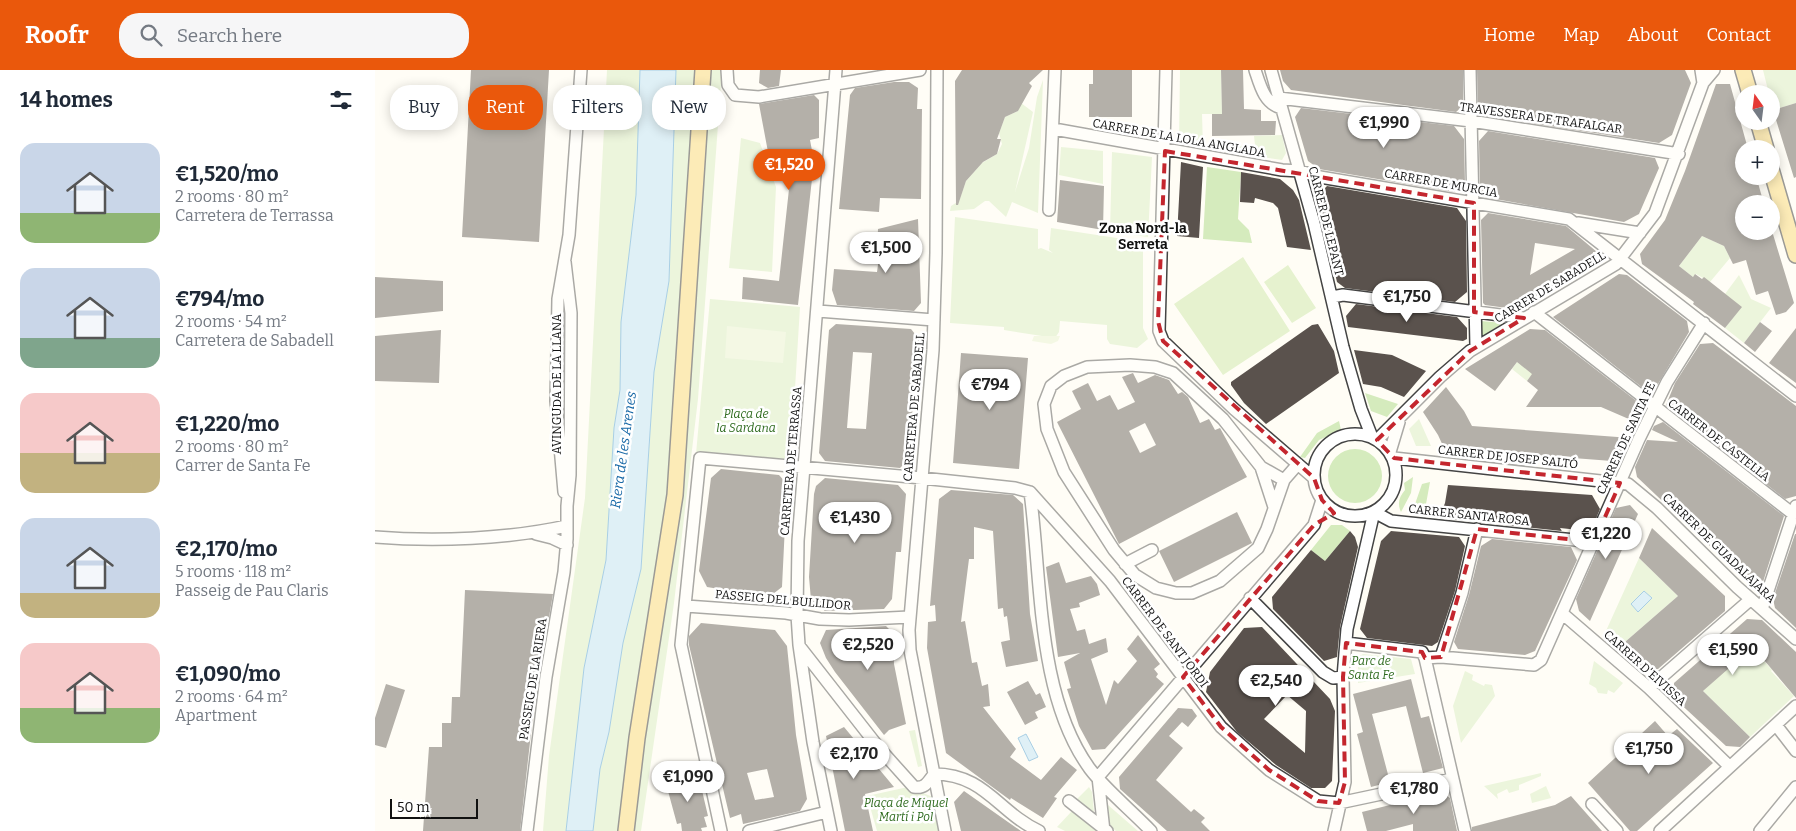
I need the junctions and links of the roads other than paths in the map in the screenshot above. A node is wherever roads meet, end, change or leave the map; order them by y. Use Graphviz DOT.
graph roads {
  1 [pos="581,70"];
  2 [pos="703,70"];
  3 [pos="727,70"];
  4 [pos="836,70"];
  5 [pos="920,70"];
  6 [pos="937,70"];
  7 [pos="1055,70"];
  8 [pos="1166,70"];
  9 [pos="1255,70"];
  10 [pos="1271,70"];
  11 [pos="1470,70"];
  12 [pos="1701,70"];
  13 [pos="1714,70"];
  14 [pos="1742,71"];
  15 [pos="1703,83"];
  16 [pos="835,84"];
  17 [pos="1747,85"];
  18 [pos="1280,103"];
  19 [pos="1471,121"];
  20 [pos="1054,129"];
  21 [pos="1165,151"];
  22 [pos="1679,154"];
  23 [pos="1300,171"];
  24 [pos="1776,185"];
  25 [pos="1474,204"];
  26 [pos="1049,210"];
  27 [pos="1576,223"];
  28 [pos="1640,233"];
  29 [pos="1796,255"];
  30 [pos="1620,260"];
  31 [pos="1332,297"];
  32 [pos="818,311"];
  33 [pos="1474,312"];
  34 [pos="1529,315"];
  35 [pos="934,320"];
  36 [pos="1704,323"];
  37 [pos="1476,347"];
  38 [pos="1796,396"];
  39 [pos="1655,408"];
  40 [pos="1361,409"];
  41 [pos="1401,418"];
  42 [pos="1358,434"];
  43 [pos="1375,439"];
  44 [pos="1392,455"];
  45 [pos="1298,464"];
  46 [pos="805,467"];
  47 [pos="1261,467"];
  48 [pos="922,478"];
  49 [pos="1314,478"];
  50 [pos="1284,480"];
  51 [pos="1620,483"];
  52 [pos="1030,492"];
  53 [pos="1322,500"];
  54 [pos="1274,507"];
  55 [pos="1795,510"];
  56 [pos="1374,512"];
  57 [pos="1339,513"];
  58 [pos="1355,516"];
  59 [pos="1037,517"];
  60 [pos="1054,517"];
  61 [pos="1313,524"];
  62 [pos="567,529"];
  63 [pos="1477,529"];
  64 [pos="532,534"];
  65 [pos="375,537"];
  66 [pos="1594,542"];
  67 [pos="1367,544"];
  68 [pos="567,545"];
  69 [pos="1152,550"];
  70 [pos="1125,564"];
  71 [pos="1250,598"];
  72 [pos="1751,599"];
  73 [pos="686,606"];
  74 [pos="1762,609"];
  75 [pos="1563,614"];
  76 [pos="797,615"];
  77 [pos="909,617"];
  78 [pos="1796,639"];
  79 [pos="1346,643"];
  80 [pos="799,645"];
  81 [pos="1441,657"];
  82 [pos="1425,658"];
  83 [pos="1343,677"];
  84 [pos="1183,678"];
  85 [pos="1649,688"];
  86 [pos="1796,706"];
  87 [pos="1776,725"];
  88 [pos="1796,751"];
  89 [pos="1729,766"];
  90 [pos="934,774"];
  91 [pos="1098,777"];
  92 [pos="1452,778"];
  93 [pos="1796,787"];
  94 [pos="1069,801"];
  95 [pos="1339,803"];
  96 [pos="1592,804"];
  97 [pos="827,812"];
  98 [pos="1105,830"];
  99 [pos="527,831"];
  100 [pos="626,831"];
  101 [pos="721,831"];
  102 [pos="749,831"];
  103 [pos="831,831"];
  104 [pos="945,831"];
  105 [pos="1039,831"];
  106 [pos="1151,831"];
  107 [pos="1333,831"];
  108 [pos="1465,831"];
  109 [pos="1617,831"];
  110 [pos="1660,831"];
  111 [pos="1760,831"];
  1 -- 62 [label="street, AVINGUDA DE LA LLANA"];
  2 -- 100 [label="main road"];
  3 -- 16 [label="street"];
  4 -- 16 [label="street, CARRETERA DE TERRASSA"];
  5 -- 16 [label="street"];
  6 -- 35 [label="street, CARRETERA DE SABADELL"];
  7 -- 20 [label="street"];
  8 -- 21 [label="street"];
  9 -- 18 [label="street"];
  10 -- 18 [label="street, CARRER DE LEPANT"];
  11 -- 19 [label="street"];
  12 -- 15 [label="street"];
  13 -- 15 [label="street, CARRER DE SABADELL"];
  14 -- 17 [label="main road"];
  15 -- 22 [label="street, CARRER DE SABADELL"];
  16 -- 32 [label="street, CARRETERA DE TERRASSA"];
  18 -- 19 [label="street, TRAVESSERA DE TRAFALGAR"];
  18 -- 23 [label="street, CARRER DE LEPANT"];
  19 -- 22 [label="street, TRAVESSERA DE TRAFALGAR"];
  19 -- 25 [label="street"];
  20 -- 21 [label="street, CARRER DE LA LOLA ANGLADA"];
  20 -- 26 [label="street"];
  21 -- 23 [label="street, CARRER DE LA LOLA ANGLADA"];
  21 -- 45 [label="street"];
  22 -- 28 [label="street, CARRER DE SABADELL"];
  23 -- 25 [label="street, CARRER DE MURCIA"];
  23 -- 31 [label="street, CARRER DE LEPANT"];
  24 -- 29 [label="main road"];
  25 -- 27 [label="street, CARRER DE MURCIA"];
  25 -- 33 [label="street"];
  27 -- 28 [label="street, CARRER DE MURCIA"];
  27 -- 30 [label="street, CARRER DE MURCIA"];
  28 -- 30 [label="street, CARRER DE SABADELL"];
  30 -- 34 [label="street, CARRER DE SABADELL"];
  30 -- 36 [label="street, CARRER DE MURCIA"];
  31 -- 33 [label="street"];
  31 -- 40 [label="street, CARRER DE LEPANT"];
  32 -- 35 [label="street"];
  32 -- 46 [label="street, CARRETERA DE TERRASSA"];
  33 -- 34 [label="street"];
  33 -- 37 [label="street"];
  34 -- 37 [label="street, CARRER DE SABADELL"];
  34 -- 39 [label="street, CARRER DE CASTELLA"];
  35 -- 48 [label="street, CARRETERA DE SABADELL"];
  36 -- 38 [label="street, CARRER DE MURCIA"];
  36 -- 39 [label="street, CARRER DE SANTA FE"];
  37 -- 41 [label="street, CARRER DE SABADELL"];
  39 -- 51 [label="street, CARRER DE SANTA FE"];
  39 -- 55 [label="street, CARRER DE CASTELLA"];
  40 -- 42 [label="street, CARRER DE LEPANT"];
  40 -- 43 [label="street, CARRER DE LEPANT"];
  41 -- 43 [label="street, CARRER DE SABADELL"];
  41 -- 44 [label="street, CARRER DE SABADELL"];
  42 -- 43 [label="street"];
  42 -- 49 [label="street"];
  43 -- 44 [label="street"];
  44 -- 51 [label="street, CARRER DE JOSEP SALTÓ"];
  44 -- 56 [label="street"];
  45 -- 49 [label="street"];
  45 -- 50 [label="street"];
  46 -- 48 [label="street"];
  46 -- 73 [label="street"];
  46 -- 76 [label="street, CARRETERA DE TERRASSA"];
  47 -- 50 [label="street"];
  47 -- 54 [label="street"];
  47 -- 70 [label="street"];
  48 -- 52 [label="street"];
  48 -- 77 [label="street, CARRETERA DE SABADELL"];
  49 -- 53 [label="street"];
  50 -- 54 [label="street"];
  51 -- 66 [label="street, CARRER DE SANTA FE"];
  51 -- 72 [label="street, CARRER DE GUADALAJARA"];
  52 -- 59 [label="street"];
  52 -- 60 [label="street, CARRER DE SANT JORDI"];
  53 -- 57 [label="street"];
  53 -- 61 [label="street"];
  54 -- 70 [label="street"];
  55 -- 74 [label="street"];
  56 -- 58 [label="street"];
  56 -- 63 [label="street, CARRER SANTA ROSA"];
  56 -- 67 [label="street"];
  57 -- 58 [label="street"];
  57 -- 61 [label="street"];
  58 -- 67 [label="street"];
  59 -- 60 [label="street"];
  59 -- 91 [label="street"];
  60 -- 84 [label="street, CARRER DE SANT JORDI"];
  61 -- 71 [label="street"];
  62 -- 64 [label="street"];
  62 -- 68 [label="street, PASSEIG DE LA RIERA"];
  63 -- 66 [label="street, CARRER SANTA ROSA"];
  63 -- 81 [label="street"];
  64 -- 65 [label="street"];
  64 -- 68 [label="street"];
  66 -- 75 [label="street, CARRER DE SANTA FE"];
  67 -- 79 [label="street"];
  68 -- 99 [label="street, PASSEIG DE LA RIERA"];
  69 -- 70 [label="street"];
  71 -- 83 [label="street"];
  71 -- 84 [label="street"];
  72 -- 74 [label="street, CARRER DE GUADALAJARA"];
  72 -- 85 [label="street"];
  73 -- 76 [label="street, PASSEIG DEL BULLIDOR"];
  73 -- 101 [label="street"];
  74 -- 78 [label="street, CARRER DE GUADALAJARA"];
  75 -- 81 [label="street, CARRER DE SANTA FE"];
  75 -- 85 [label="street, CARRER D'EIVISSA"];
  76 -- 77 [label="street, PASSEIG DEL BULLIDOR"];
  76 -- 80 [label="street, CARRETERA DE TERRASSA"];
  77 -- 90 [label="street, CARRETERA DE SABADELL"];
  79 -- 82 [label="street, CARRER DE SANTA FE"];
  79 -- 83 [label="street"];
  80 -- 90 [label="street"];
  80 -- 97 [label="street, CARRETERA DE TERRASSA"];
  81 -- 82 [label="street, CARRER DE SANTA FE"];
  82 -- 92 [label="street"];
  83 -- 95 [label="street"];
  84 -- 91 [label="street"];
  84 -- 95 [label="street, CARRER DE SANT JORDI"];
  85 -- 89 [label="street, CARRER D'EIVISSA"];
  86 -- 87 [label="street"];
  87 -- 88 [label="street"];
  87 -- 89 [label="street"];
  89 -- 110 [label="street"];
  90 -- 104 [label="street, CARRETERA DE SABADELL"];
  90 -- 105 [label="street"];
  91 -- 98 [label="street"];
  91 -- 106 [label="street"];
  92 -- 95 [label="street, CARRER DE SANT JORDI"];
  92 -- 108 [label="street"];
  93 -- 111 [label="street"];
  94 -- 98 [label="street"];
  95 -- 107 [label="street"];
  96 -- 109 [label="street"];
  97 -- 102 [label="street"];
  97 -- 103 [label="street, CARRETERA DE TERRASSA"];
}
